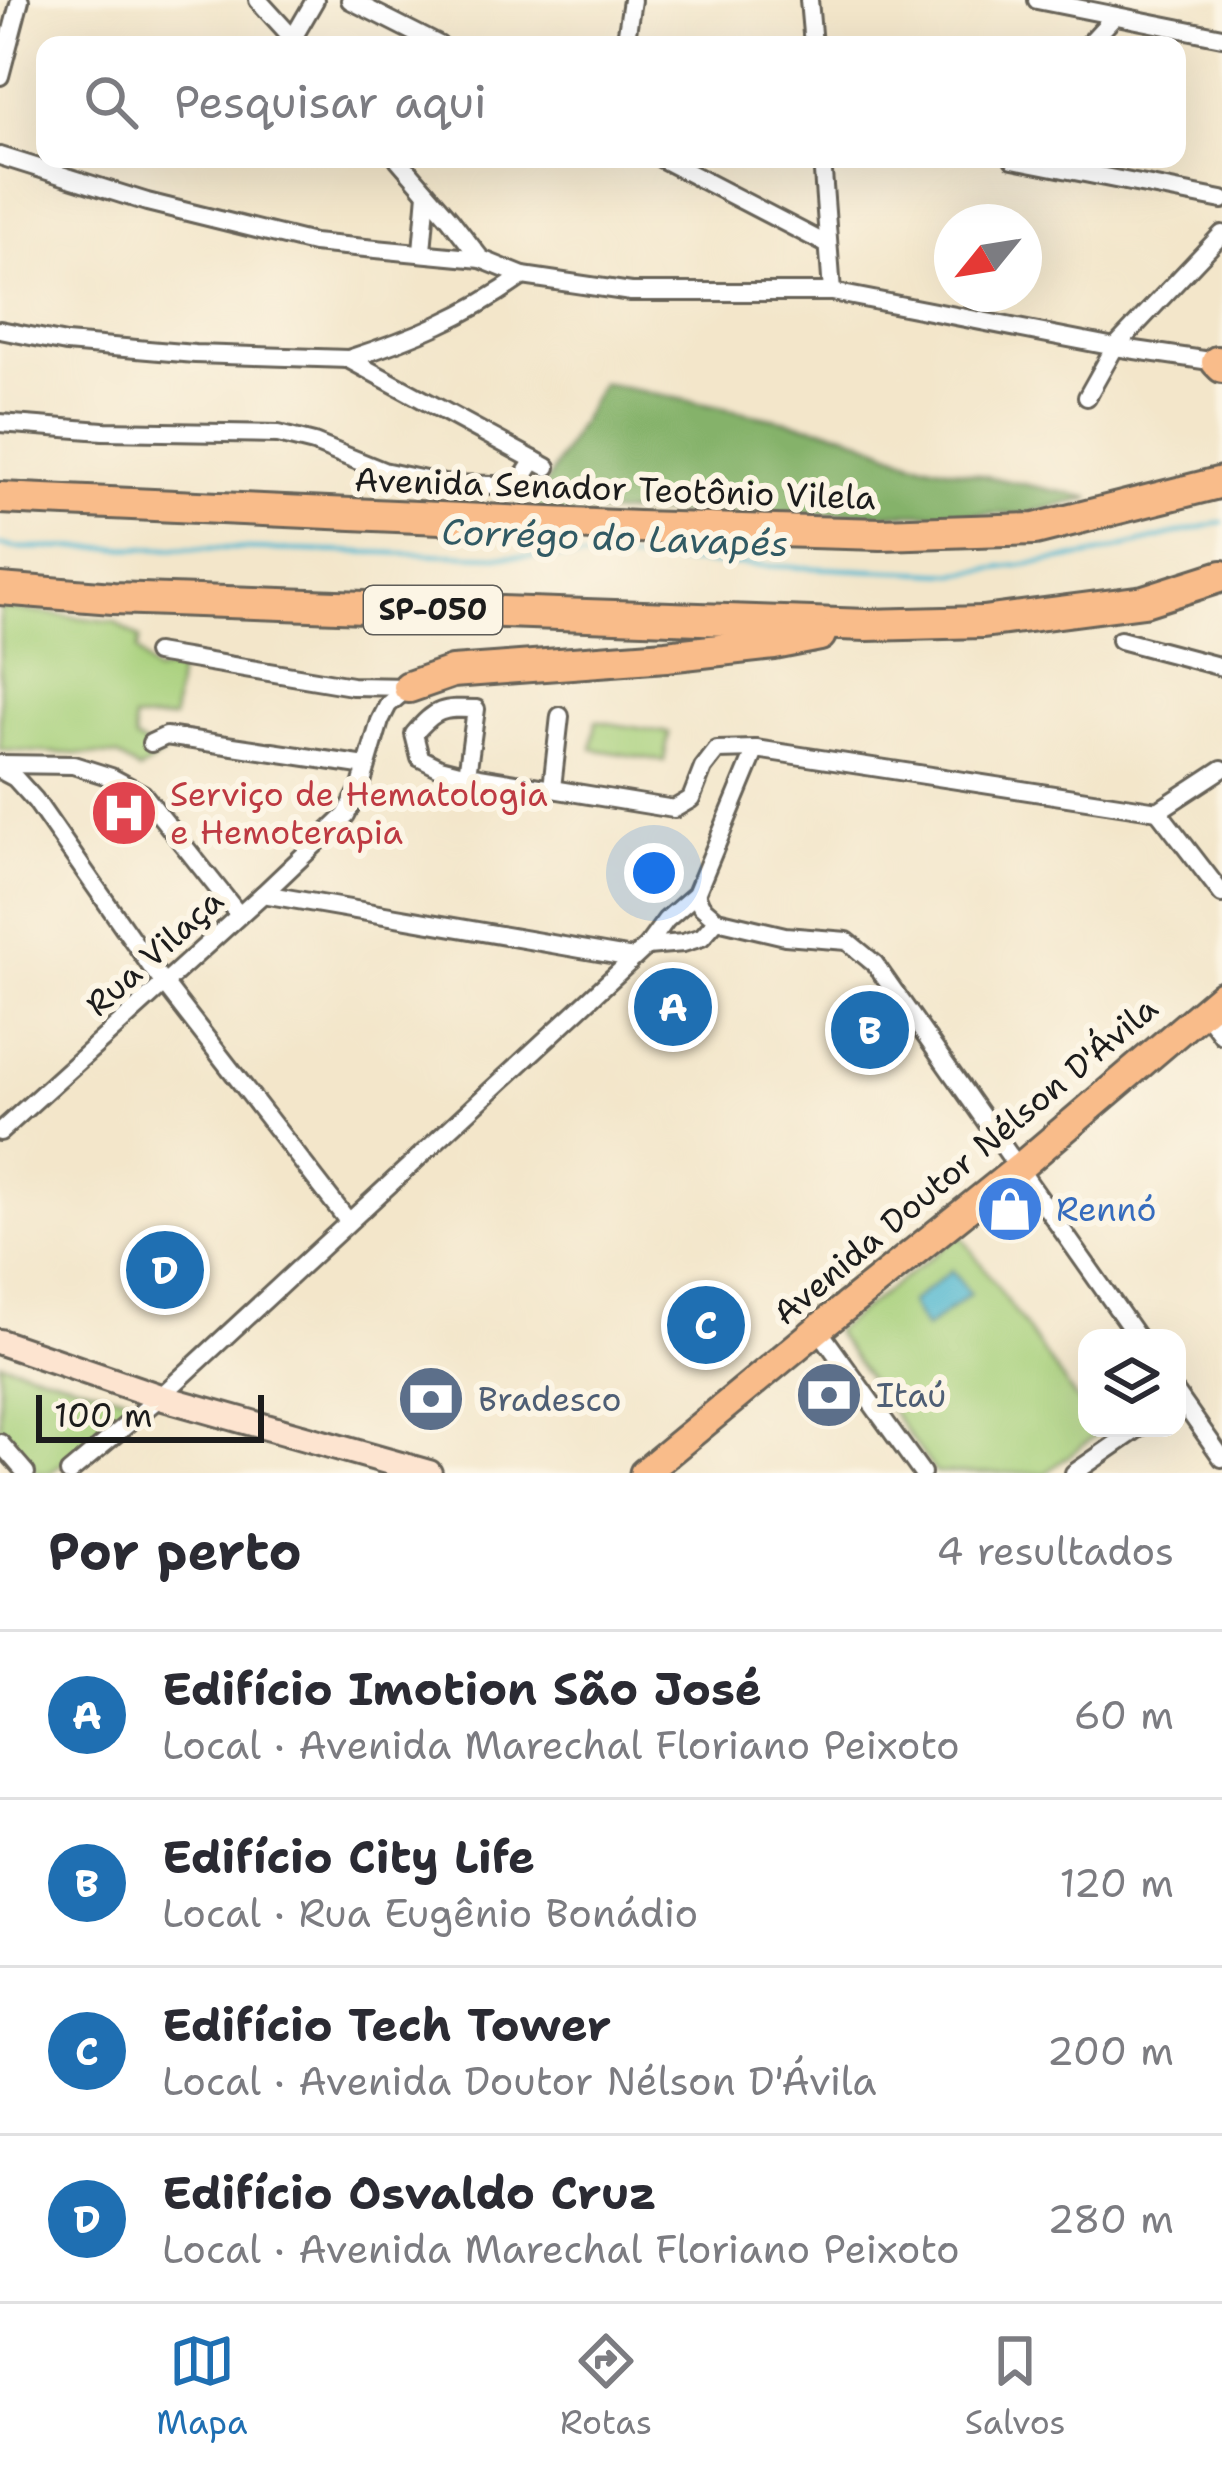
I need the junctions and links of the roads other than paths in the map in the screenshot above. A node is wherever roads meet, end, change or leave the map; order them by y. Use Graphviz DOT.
graph roads {
  1 [pos="20,0"];
  2 [pos="258,0"];
  3 [pos="315,0"];
  4 [pos="350,0"];
  5 [pos="632,0"];
  6 [pos="808,0"];
  7 [pos="824,0"];
  8 [pos="1037,0"];
  9 [pos="1114,16"];
  10 [pos="291,36"];
  11 [pos="299,36"];
  12 [pos="421,36"];
  13 [pos="626,36"];
  14 [pos="812,36"];
  15 [pos="813,36"];
  16 [pos="1096,36"];
  17 [pos="1222,37"];
  18 [pos="0,76"];
  19 [pos="0,156"];
  20 [pos="36,167"];
  21 [pos="38,168"];
  22 [pos="406,168"];
  23 [pos="680,168"];
  24 [pos="823,168"];
  25 [pos="1058,168"];
  26 [pos="427,193"];
  27 [pos="1222,200"];
  28 [pos="1222,234"];
  29 [pos="829,244"];
  30 [pos="422,251"];
  31 [pos="481,259"];
  32 [pos="523,276"];
  33 [pos="832,292"];
  34 [pos="0,330"];
  35 [pos="1114,347"];
  36 [pos="348,359"];
  37 [pos="1220,364"];
  38 [pos="1087,398"];
  39 [pos="0,423"];
  40 [pos="1220,481"];
  41 [pos="0,498"];
  42 [pos="1222,576"];
  43 [pos="0,589"];
  44 [pos="867,625"];
  45 [pos="1120,640"];
  46 [pos="156,653"];
  47 [pos="1222,667"];
  48 [pos="352,686"];
  49 [pos="409,687"];
  50 [pos="560,716"];
  51 [pos="380,721"];
  52 [pos="151,743"];
  53 [pos="756,749"];
  54 [pos="366,766"];
  55 [pos="0,767"];
  56 [pos="1222,769"];
  57 [pos="467,775"];
  58 [pos="552,788"];
  59 [pos="1158,811"];
  60 [pos="263,894"];
  61 [pos="696,894"];
  62 [pos="1222,894"];
  63 [pos="239,914"];
  64 [pos="717,920"];
  65 [pos="640,952"];
  66 [pos="164,983"];
  67 [pos="1212,1002"];
  68 [pos="1222,1035"];
  69 [pos="0,1132"];
  70 [pos="1020,1167"];
  71 [pos="348,1221"];
  72 [pos="818,1329"];
  73 [pos="1132,1329"];
  74 [pos="0,1342"];
  75 [pos="160,1397"];
  76 [pos="1186,1410"];
  77 [pos="1126,1437"];
  78 [pos="0,1443"];
  79 [pos="1222,1458"];
  80 [pos="26,1473"];
  81 [pos="69,1473"];
  82 [pos="429,1473"];
  83 [pos="644,1473"];
  84 [pos="922,1473"];
  85 [pos="1074,1473"];
  1 -- 18 [label="street"];
  2 -- 10 [label="street"];
  3 -- 11 [label="street"];
  4 -- 12 [label="street"];
  5 -- 13 [label="street"];
  6 -- 14 [label="street"];
  7 -- 15 [label="street"];
  8 -- 9 [label="street"];
  9 -- 16 [label="street"];
  9 -- 17 [label="street"];
  19 -- 20 [label="street"];
  21 -- 30 [label="street"];
  22 -- 26 [label="street"];
  23 -- 29 [label="street"];
  24 -- 29 [label="street"];
  25 -- 27 [label="street"];
  26 -- 30 [label="street"];
  26 -- 31 [label="street"];
  28 -- 35 [label="street"];
  29 -- 33 [label="street"];
  30 -- 31 [label="street"];
  31 -- 32 [label="street"];
  32 -- 33 [label="street"];
  32 -- 36 [label="street"];
  33 -- 35 [label="street"];
  34 -- 36 [label="street"];
  35 -- 37 [label="street"];
  35 -- 38 [label="street"];
  36 -- 39 [label="street"];
  40 -- 41 [label="highway, Avenida Senador Teotônio Vilela"];
  42 -- 44 [label="highway, SP-050"];
  43 -- 44 [label="highway, SP-050"];
  44 -- 49 [label="highway"];
  45 -- 47 [label="street"];
  46 -- 48 [label="street"];
  48 -- 49 [label="street"];
  48 -- 51 [label="street"];
  49 -- 51 [label="street, Rua Vilaça"];
  50 -- 58 [label="street"];
  51 -- 54 [label="street, Rua Vilaça"];
  52 -- 54 [label="street"];
  53 -- 58 [label="street"];
  53 -- 59 [label="street"];
  53 -- 61 [label="street"];
  54 -- 60 [label="street, Rua Vilaça"];
  55 -- 63 [label="street"];
  55 -- 66 [label="street"];
  56 -- 59 [label="street"];
  57 -- 57 [label="street"];
  57 -- 58 [label="street"];
  59 -- 62 [label="street"];
  60 -- 63 [label="street, Rua Vilaça"];
  60 -- 65 [label="street"];
  61 -- 64 [label="street"];
  61 -- 65 [label="street"];
  63 -- 66 [label="street, Rua Vilaça"];
  64 -- 65 [label="street"];
  64 -- 70 [label="street"];
  65 -- 71 [label="street"];
  66 -- 69 [label="street, Rua Vilaça"];
  66 -- 71 [label="street"];
  67 -- 68 [label="street"];
  67 -- 70 [label="main road, Avenida Doutor Nélson D'Ávila"];
  70 -- 72 [label="main road, Avenida Doutor Nélson D'Ávila"];
  70 -- 73 [label="street"];
  71 -- 75 [label="street"];
  72 -- 83 [label="main road, Avenida Doutor Nélson D'Ávila"];
  72 -- 84 [label="street"];
  74 -- 75 [label="main road"];
  75 -- 81 [label="street"];
  75 -- 82 [label="main road"];
  76 -- 79 [label="street"];
  77 -- 85 [label="street"];
  78 -- 80 [label="street"];
}
